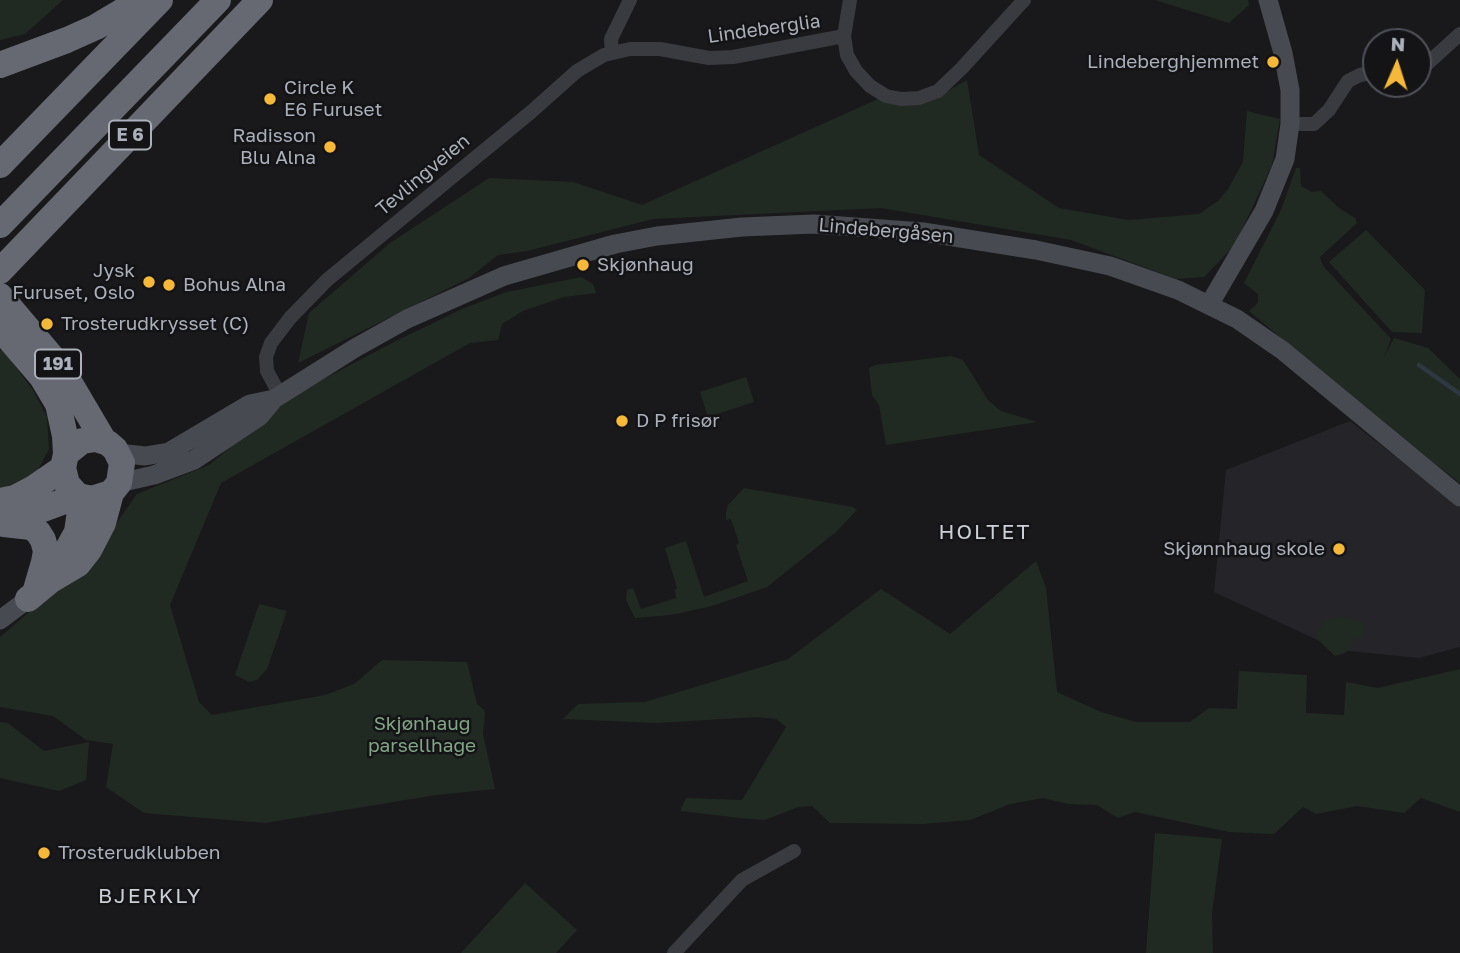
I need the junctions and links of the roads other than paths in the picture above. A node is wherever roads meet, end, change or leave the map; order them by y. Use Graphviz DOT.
graph roads {
  1 [pos="141,0"];
  2 [pos="160,0"];
  3 [pos="218,0"];
  4 [pos="260,0"];
  5 [pos="630,0"];
  6 [pos="850,0"];
  7 [pos="1024,0"];
  8 [pos="1268,0"];
  9 [pos="1460,34"];
  10 [pos="844,36"];
  11 [pos="612,52"];
  12 [pos="1432,59"];
  13 [pos="0,65"];
  14 [pos="1362,75"];
  15 [pos="1290,124"];
  16 [pos="0,165"];
  17 [pos="0,225"];
  18 [pos="0,271"];
  19 [pos="0,296"];
  20 [pos="1209,304"];
  21 [pos="0,328"];
  22 [pos="277,397"];
  23 [pos="111,447"];
  24 [pos="64,461"];
  25 [pos="115,488"];
  26 [pos="80,496"];
  27 [pos="1460,497"];
  28 [pos="9,515"];
  29 [pos="38,591"];
  30 [pos="0,620"];
  31 [pos="794,851"];
  32 [pos="674,953"];
  1 -- 13 [label="highway"];
  2 -- 16 [label="highway"];
  3 -- 17 [label="highway, E 6"];
  4 -- 18 [label="highway, E 6"];
  5 -- 11 [label="street"];
  6 -- 10 [label="street, Lindeberglia"];
  7 -- 10 [label="street"];
  8 -- 15 [label="street"];
  9 -- 12 [label="street"];
  10 -- 11 [label="street, Lindeberglia"];
  11 -- 22 [label="street, Tevlingveien"];
  14 -- 15 [label="street"];
  15 -- 20 [label="street"];
  19 -- 23 [label="highway, 191"];
  20 -- 22 [label="street, Lindebergåsen"];
  20 -- 27 [label="street, Lindebergåsen"];
  21 -- 24 [label="highway, 191"];
  22 -- 23 [label="street, Lindebergåsen"];
  22 -- 25 [label="street, Lindebergåsen"];
  23 -- 24 [label="highway"];
  23 -- 25 [label="highway, 191"];
  24 -- 26 [label="highway, 191"];
  24 -- 28 [label="highway"];
  25 -- 26 [label="highway"];
  25 -- 29 [label="highway, 191"];
  26 -- 28 [label="highway"];
  26 -- 29 [label="highway"];
  28 -- 29 [label="highway"];
  29 -- 30 [label="street"];
  31 -- 32 [label="street"];
}
